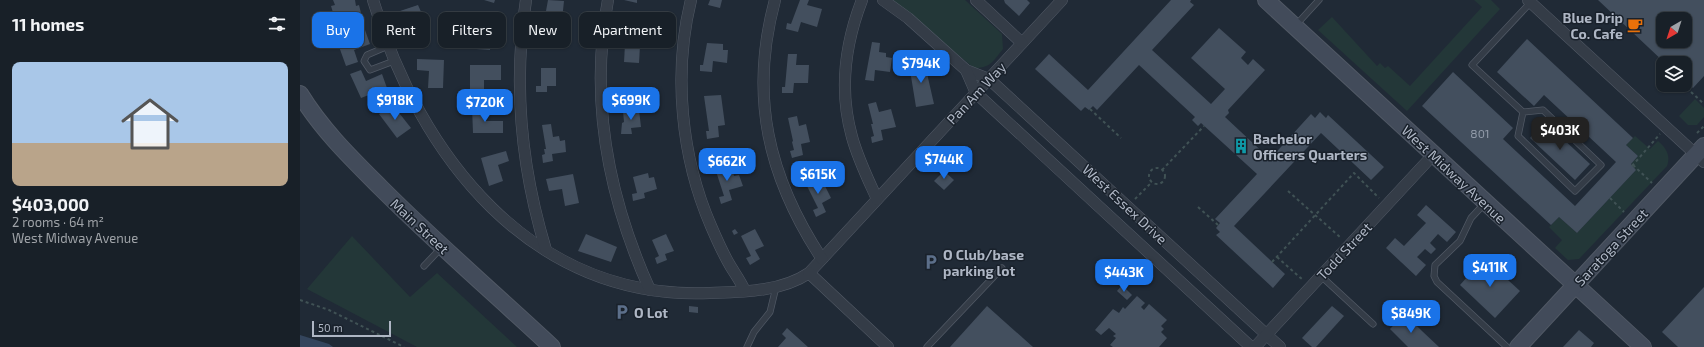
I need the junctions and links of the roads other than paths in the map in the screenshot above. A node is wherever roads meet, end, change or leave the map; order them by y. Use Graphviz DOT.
graph roads {
  1 [pos="373,0"];
  2 [pos="526,0"];
  3 [pos="608,0"];
  4 [pos="692,0"];
  5 [pos="775,0"];
  6 [pos="862,0"];
  7 [pos="883,0"];
  8 [pos="976,0"];
  9 [pos="1062,0"];
  10 [pos="1266,0"];
  11 [pos="1319,0"];
  12 [pos="1529,1"];
  13 [pos="377,12"];
  14 [pos="1294,27"];
  15 [pos="1022,43"];
  16 [pos="384,48"];
  17 [pos="389,48"];
  18 [pos="394,61"];
  19 [pos="966,70"];
  20 [pos="989,79"];
  21 [pos="976,93"];
  22 [pos="300,94"];
  23 [pos="1522,112"];
  24 [pos="1700,149"];
  25 [pos="1433,155"];
  26 [pos="1091,173"];
  27 [pos="1078,186"];
  28 [pos="877,199"];
  29 [pos="1485,203"];
  30 [pos="1167,243"];
  31 [pos="442,247"];
  32 [pos="546,250"];
  33 [pos="1153,257"];
  34 [pos="822,258"];
  35 [pos="424,266"];
  36 [pos="1002,268"];
  37 [pos="808,273"];
  38 [pos="1321,276"];
  39 [pos="1575,286"];
  40 [pos="776,287"];
  41 [pos="650,290"];
  42 [pos="745,291"];
  43 [pos="1373,324"];
  44 [pos="1266,335"];
  45 [pos="552,347"];
  46 [pos="747,347"];
  47 [pos="888,347"];
  48 [pos="927,347"];
  49 [pos="1251,347"];
  50 [pos="1255,347"];
  51 [pos="1280,347"];
  52 [pos="1507,347"];
  53 [pos="1518,347"];
  54 [pos="1643,347"];
  1 -- 13 [label="street, Pan Am Way"];
  2 -- 32 [label="street"];
  3 -- 41 [label="street"];
  4 -- 42 [label="street"];
  5 -- 34 [label="street"];
  6 -- 28 [label="street"];
  7 -- 19 [label="street, West Essex Drive"];
  8 -- 15 [label="street"];
  9 -- 15 [label="street, Pan Am Way"];
  10 -- 14 [label="street, West Midway Avenue"];
  11 -- 14 [label="lane"];
  12 -- 23 [label="lane"];
  12 -- 24 [label="street"];
  14 -- 25 [label="street, West Midway Avenue"];
  15 -- 20 [label="street, Pan Am Way"];
  16 -- 18 [label="lane"];
  17 -- 18 [label="street, Pan Am Way"];
  18 -- 32 [label="street, Pan Am Way"];
  19 -- 20 [label="street, West Essex Drive"];
  19 -- 21 [label="street, West Essex Drive"];
  20 -- 21 [label="street, Pan Am Way"];
  20 -- 26 [label="street, West Essex Drive"];
  21 -- 27 [label="street, West Essex Drive"];
  21 -- 28 [label="street, Pan Am Way"];
  22 -- 31 [label="street, Main Street"];
  23 -- 23 [label="lane"];
  24 -- 39 [label="street, Saratoga Street"];
  25 -- 29 [label="street, West Midway Avenue"];
  25 -- 38 [label="street, Todd Street"];
  26 -- 27 [label="street"];
  26 -- 30 [label="street, West Essex Drive"];
  27 -- 33 [label="street, West Essex Drive"];
  28 -- 34 [label="street, Pan Am Way"];
  29 -- 39 [label="street, West Midway Avenue"];
  29 -- 52 [label="lane"];
  30 -- 33 [label="street"];
  30 -- 44 [label="street, West Essex Drive"];
  31 -- 35 [label="lane"];
  31 -- 45 [label="street, Main Street"];
  32 -- 41 [label="street, Pan Am Way"];
  33 -- 49 [label="street, West Essex Drive"];
  34 -- 37 [label="street, Pan Am Way"];
  36 -- 48 [label="lane"];
  37 -- 40 [label="street, Pan Am Way"];
  37 -- 47 [label="street"];
  38 -- 43 [label="lane"];
  38 -- 44 [label="street, Todd Street"];
  39 -- 53 [label="street, Saratoga Street"];
  39 -- 54 [label="street, West Midway Avenue"];
  40 -- 42 [label="street, Pan Am Way"];
  40 -- 46 [label="lane"];
  41 -- 42 [label="street, Pan Am Way"];
  44 -- 50 [label="street, Todd Street"];
  44 -- 51 [label="street, West Essex Drive"];
}
